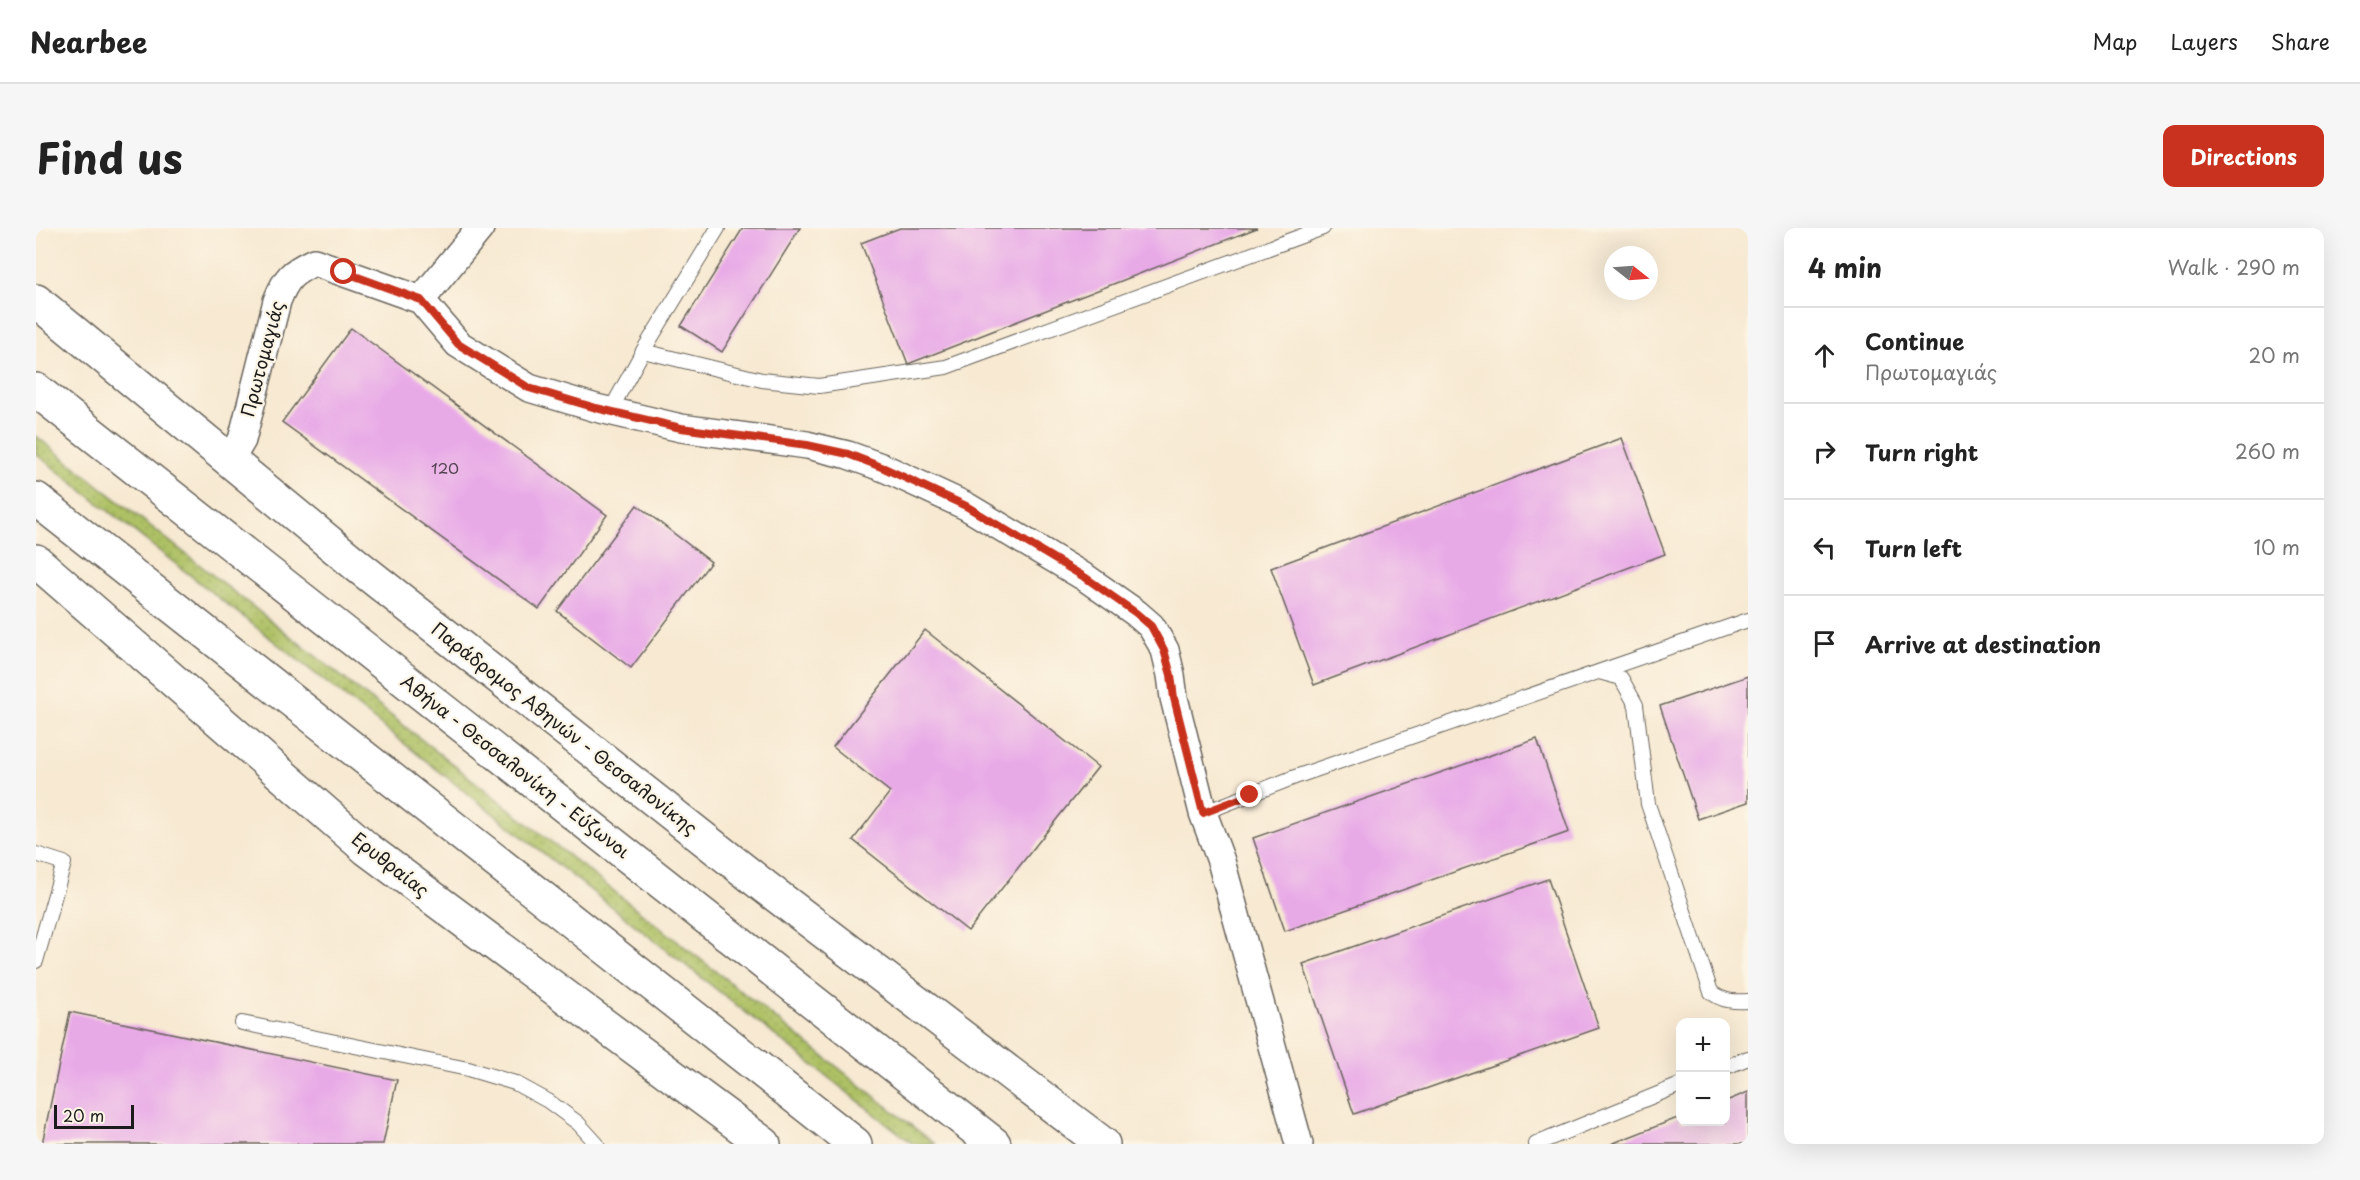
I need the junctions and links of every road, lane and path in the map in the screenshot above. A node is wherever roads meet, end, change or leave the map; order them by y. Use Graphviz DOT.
graph roads {
  1 [pos="480,228"];
  2 [pos="718,228"];
  3 [pos="1323,228"];
  4 [pos="421,300"];
  5 [pos="36,301"];
  6 [pos="643,351"];
  7 [pos="36,390"];
  8 [pos="610,411"];
  9 [pos="230,460"];
  10 [pos="36,499"];
  11 [pos="36,561"];
  12 [pos="1748,620"];
  13 [pos="1599,672"];
  14 [pos="1203,813"];
  15 [pos="36,854"];
  16 [pos="36,961"];
  17 [pos="1748,1001"];
  18 [pos="242,1023"];
  19 [pos="1748,1058"];
  20 [pos="1730,1065"];
  21 [pos="1676,1087"];
  22 [pos="597,1144"];
  23 [pos="764,1144"];
  24 [pos="855,1144"];
  25 [pos="994,1144"];
  26 [pos="1103,1144"];
  27 [pos="1299,1144"];
  28 [pos="1536,1144"];
  1 -- 4 [label="street"];
  2 -- 6 [label="lane"];
  3 -- 6 [label="lane"];
  4 -- 8 [label="street"];
  4 -- 9 [label="street, Πρωτομαγιάς"];
  5 -- 9 [label="main road, Παράδρομος Αθηνών - Θεσσαλονίκης"];
  6 -- 8 [label="lane"];
  7 -- 25 [label="main road, Αθήνα - Θεσσαλονίκη - Εύζωνοι"];
  8 -- 14 [label="street"];
  9 -- 26 [label="main road, Παράδρομος Αθηνών - Θεσσαλονίκης"];
  10 -- 24 [label="main road"];
  11 -- 23 [label="main road, Ερυθραίας"];
  12 -- 13 [label="lane"];
  13 -- 14 [label="lane"];
  13 -- 17 [label="lane"];
  14 -- 27 [label="street"];
  15 -- 16 [label="lane"];
  18 -- 22 [label="lane"];
  19 -- 20 [label="lane"];
  21 -- 28 [label="lane"];
}
